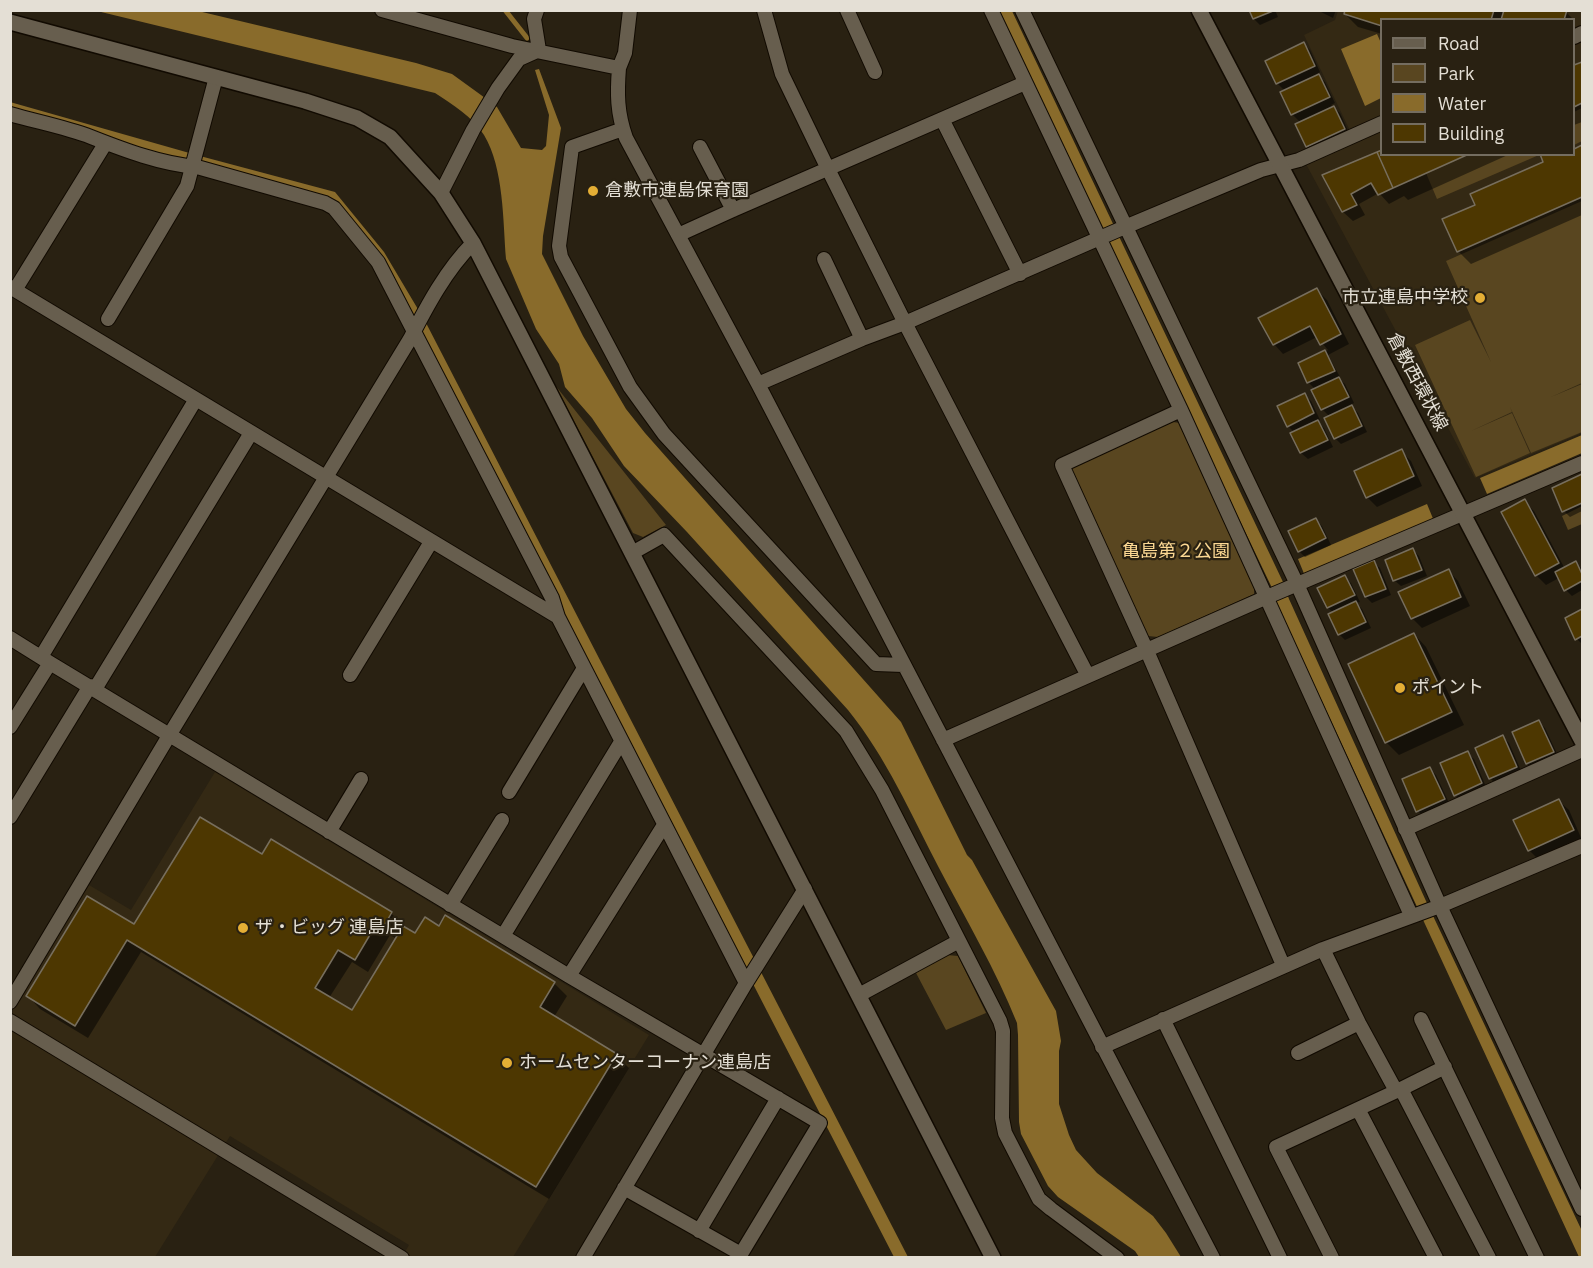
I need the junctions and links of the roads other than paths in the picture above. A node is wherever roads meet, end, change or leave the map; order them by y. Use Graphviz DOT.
graph roads {
  1 [pos="382,10"];
  2 [pos="630,10"];
  3 [pos="764,10"];
  4 [pos="847,10"];
  5 [pos="991,10"];
  6 [pos="1022,10"];
  7 [pos="1199,10"];
  8 [pos="532,13"];
  9 [pos="10,22"];
  10 [pos="539,50"];
  11 [pos="619,68"];
  12 [pos="876,72"];
  13 [pos="216,77"];
  14 [pos="1025,83"];
  15 [pos="10,114"];
  16 [pos="942,119"];
  17 [pos="1380,124"];
  18 [pos="623,129"];
  19 [pos="105,144"];
  20 [pos="700,147"];
  21 [pos="193,161"];
  22 [pos="1281,165"];
  23 [pos="828,169"];
  24 [pos="441,192"];
  25 [pos="733,210"];
  26 [pos="1121,229"];
  27 [pos="678,236"];
  28 [pos="1100,239"];
  29 [pos="473,243"];
  30 [pos="824,259"];
  31 [pos="1020,274"];
  32 [pos="13,289"];
  33 [pos="108,319"];
  34 [pos="904,323"];
  35 [pos="417,324"];
  36 [pos="862,339"];
  37 [pos="758,384"];
  38 [pos="196,399"];
  39 [pos="1180,410"];
  40 [pos="251,433"];
  41 [pos="1582,463"];
  42 [pos="325,478"];
  43 [pos="1464,514"];
  44 [pos="431,542"];
  45 [pos="632,553"];
  46 [pos="1294,586"];
  47 [pos="1270,596"];
  48 [pos="558,617"];
  49 [pos="10,638"];
  50 [pos="1147,651"];
  51 [pos="46,660"];
  52 [pos="903,664"];
  53 [pos="584,668"];
  54 [pos="350,675"];
  55 [pos="1088,676"];
  56 [pos="93,687"];
  57 [pos="10,727"];
  58 [pos="170,734"];
  59 [pos="943,740"];
  60 [pos="1582,741"];
  61 [pos="621,742"];
  62 [pos="1582,750"];
  63 [pos="362,780"];
  64 [pos="509,792"];
  65 [pos="10,817"];
  66 [pos="502,819"];
  67 [pos="664,825"];
  68 [pos="1405,829"];
  69 [pos="328,832"];
  70 [pos="1582,846"];
  71 [pos="805,889"];
  72 [pos="450,905"];
  73 [pos="1437,907"];
  74 [pos="1414,915"];
  75 [pos="503,936"];
  76 [pos="959,941"];
  77 [pos="1323,949"];
  78 [pos="1284,965"];
  79 [pos="569,976"];
  80 [pos="747,981"];
  81 [pos="859,995"];
  82 [pos="10,1002"];
  83 [pos="1163,1019"];
  84 [pos="1421,1019"];
  85 [pos="10,1021"];
  86 [pos="1359,1023"];
  87 [pos="1102,1047"];
  88 [pos="1298,1053"];
  89 [pos="703,1056"];
  90 [pos="1445,1067"];
  91 [pos="1399,1090"];
  92 [pos="778,1098"];
  93 [pos="1358,1109"];
  94 [pos="624,1188"];
  95 [pos="1582,1209"];
  96 [pos="699,1231"];
  97 [pos="402,1257"];
  98 [pos="583,1257"];
  99 [pos="993,1257"];
  100 [pos="1117,1257"];
  101 [pos="1214,1257"];
  102 [pos="1280,1257"];
  103 [pos="1332,1257"];
  104 [pos="1436,1257"];
  105 [pos="1488,1257"];
  106 [pos="1537,1257"];
  1 -- 10 [label="street"];
  2 -- 11 [label="street"];
  3 -- 23 [label="street"];
  4 -- 12 [label="street"];
  5 -- 14 [label="street"];
  6 -- 26 [label="street"];
  7 -- 22 [label="street, 倉敷西環状線"];
  8 -- 10 [label="street"];
  9 -- 13 [label="street"];
  10 -- 11 [label="street"];
  10 -- 24 [label="street"];
  11 -- 18 [label="street"];
  13 -- 21 [label="street"];
  13 -- 24 [label="street"];
  14 -- 16 [label="street"];
  14 -- 28 [label="street"];
  15 -- 19 [label="street"];
  16 -- 23 [label="street"];
  16 -- 31 [label="street"];
  17 -- 22 [label="street"];
  18 -- 27 [label="street"];
  18 -- 52 [label="street"];
  19 -- 21 [label="street"];
  19 -- 32 [label="street"];
  20 -- 25 [label="street"];
  21 -- 33 [label="street"];
  21 -- 35 [label="street"];
  22 -- 26 [label="street"];
  22 -- 43 [label="street, 倉敷西環状線"];
  23 -- 25 [label="street"];
  23 -- 34 [label="street"];
  24 -- 29 [label="street"];
  25 -- 27 [label="street"];
  26 -- 28 [label="street"];
  26 -- 46 [label="street"];
  27 -- 37 [label="street"];
  28 -- 31 [label="street"];
  28 -- 39 [label="street"];
  29 -- 35 [label="street"];
  29 -- 45 [label="street"];
  30 -- 36 [label="street"];
  31 -- 34 [label="street"];
  32 -- 38 [label="street"];
  34 -- 36 [label="street"];
  34 -- 55 [label="street"];
  35 -- 42 [label="street"];
  35 -- 48 [label="street"];
  36 -- 37 [label="street"];
  37 -- 52 [label="street"];
  38 -- 40 [label="street"];
  38 -- 51 [label="street"];
  39 -- 47 [label="street"];
  39 -- 50 [label="street"];
  40 -- 42 [label="street"];
  40 -- 56 [label="street"];
  41 -- 43 [label="street"];
  42 -- 44 [label="street"];
  42 -- 58 [label="street"];
  43 -- 46 [label="street"];
  43 -- 60 [label="street, 倉敷西環状線"];
  44 -- 48 [label="street"];
  44 -- 54 [label="street"];
  45 -- 71 [label="street"];
  45 -- 76 [label="street"];
  46 -- 47 [label="street"];
  46 -- 68 [label="street"];
  47 -- 50 [label="street"];
  47 -- 74 [label="street"];
  48 -- 53 [label="street"];
  49 -- 51 [label="street"];
  50 -- 55 [label="street"];
  50 -- 78 [label="street"];
  51 -- 56 [label="street"];
  51 -- 57 [label="street"];
  52 -- 59 [label="street"];
  53 -- 61 [label="street"];
  53 -- 64 [label="street"];
  55 -- 59 [label="street"];
  56 -- 58 [label="street"];
  56 -- 65 [label="street"];
  58 -- 69 [label="street"];
  58 -- 82 [label="street"];
  59 -- 87 [label="street"];
  61 -- 67 [label="street"];
  61 -- 75 [label="street"];
  62 -- 68 [label="street"];
  63 -- 69 [label="street"];
  66 -- 72 [label="street"];
  67 -- 79 [label="street"];
  67 -- 80 [label="street"];
  68 -- 73 [label="street"];
  69 -- 72 [label="street"];
  70 -- 73 [label="street"];
  71 -- 80 [label="street"];
  71 -- 81 [label="street"];
  72 -- 75 [label="street"];
  73 -- 74 [label="street"];
  73 -- 95 [label="street"];
  74 -- 77 [label="street"];
  75 -- 79 [label="street"];
  76 -- 81 [label="street"];
  76 -- 100 [label="street"];
  77 -- 78 [label="street"];
  77 -- 86 [label="street"];
  78 -- 83 [label="street"];
  79 -- 89 [label="street"];
  80 -- 89 [label="street"];
  81 -- 99 [label="street"];
  83 -- 87 [label="street"];
  83 -- 102 [label="street"];
  84 -- 90 [label="street"];
  85 -- 97 [label="street"];
  86 -- 88 [label="street"];
  86 -- 91 [label="street"];
  87 -- 101 [label="street"];
  89 -- 92 [label="street"];
  89 -- 94 [label="street"];
  90 -- 91 [label="street"];
  90 -- 106 [label="street"];
  91 -- 93 [label="street"];
  91 -- 105 [label="street"];
  92 -- 96 [label="street"];
  92 -- 96 [label="street"];
  93 -- 103 [label="street"];
  93 -- 104 [label="street"];
  94 -- 96 [label="street"];
  94 -- 98 [label="street"];
}
